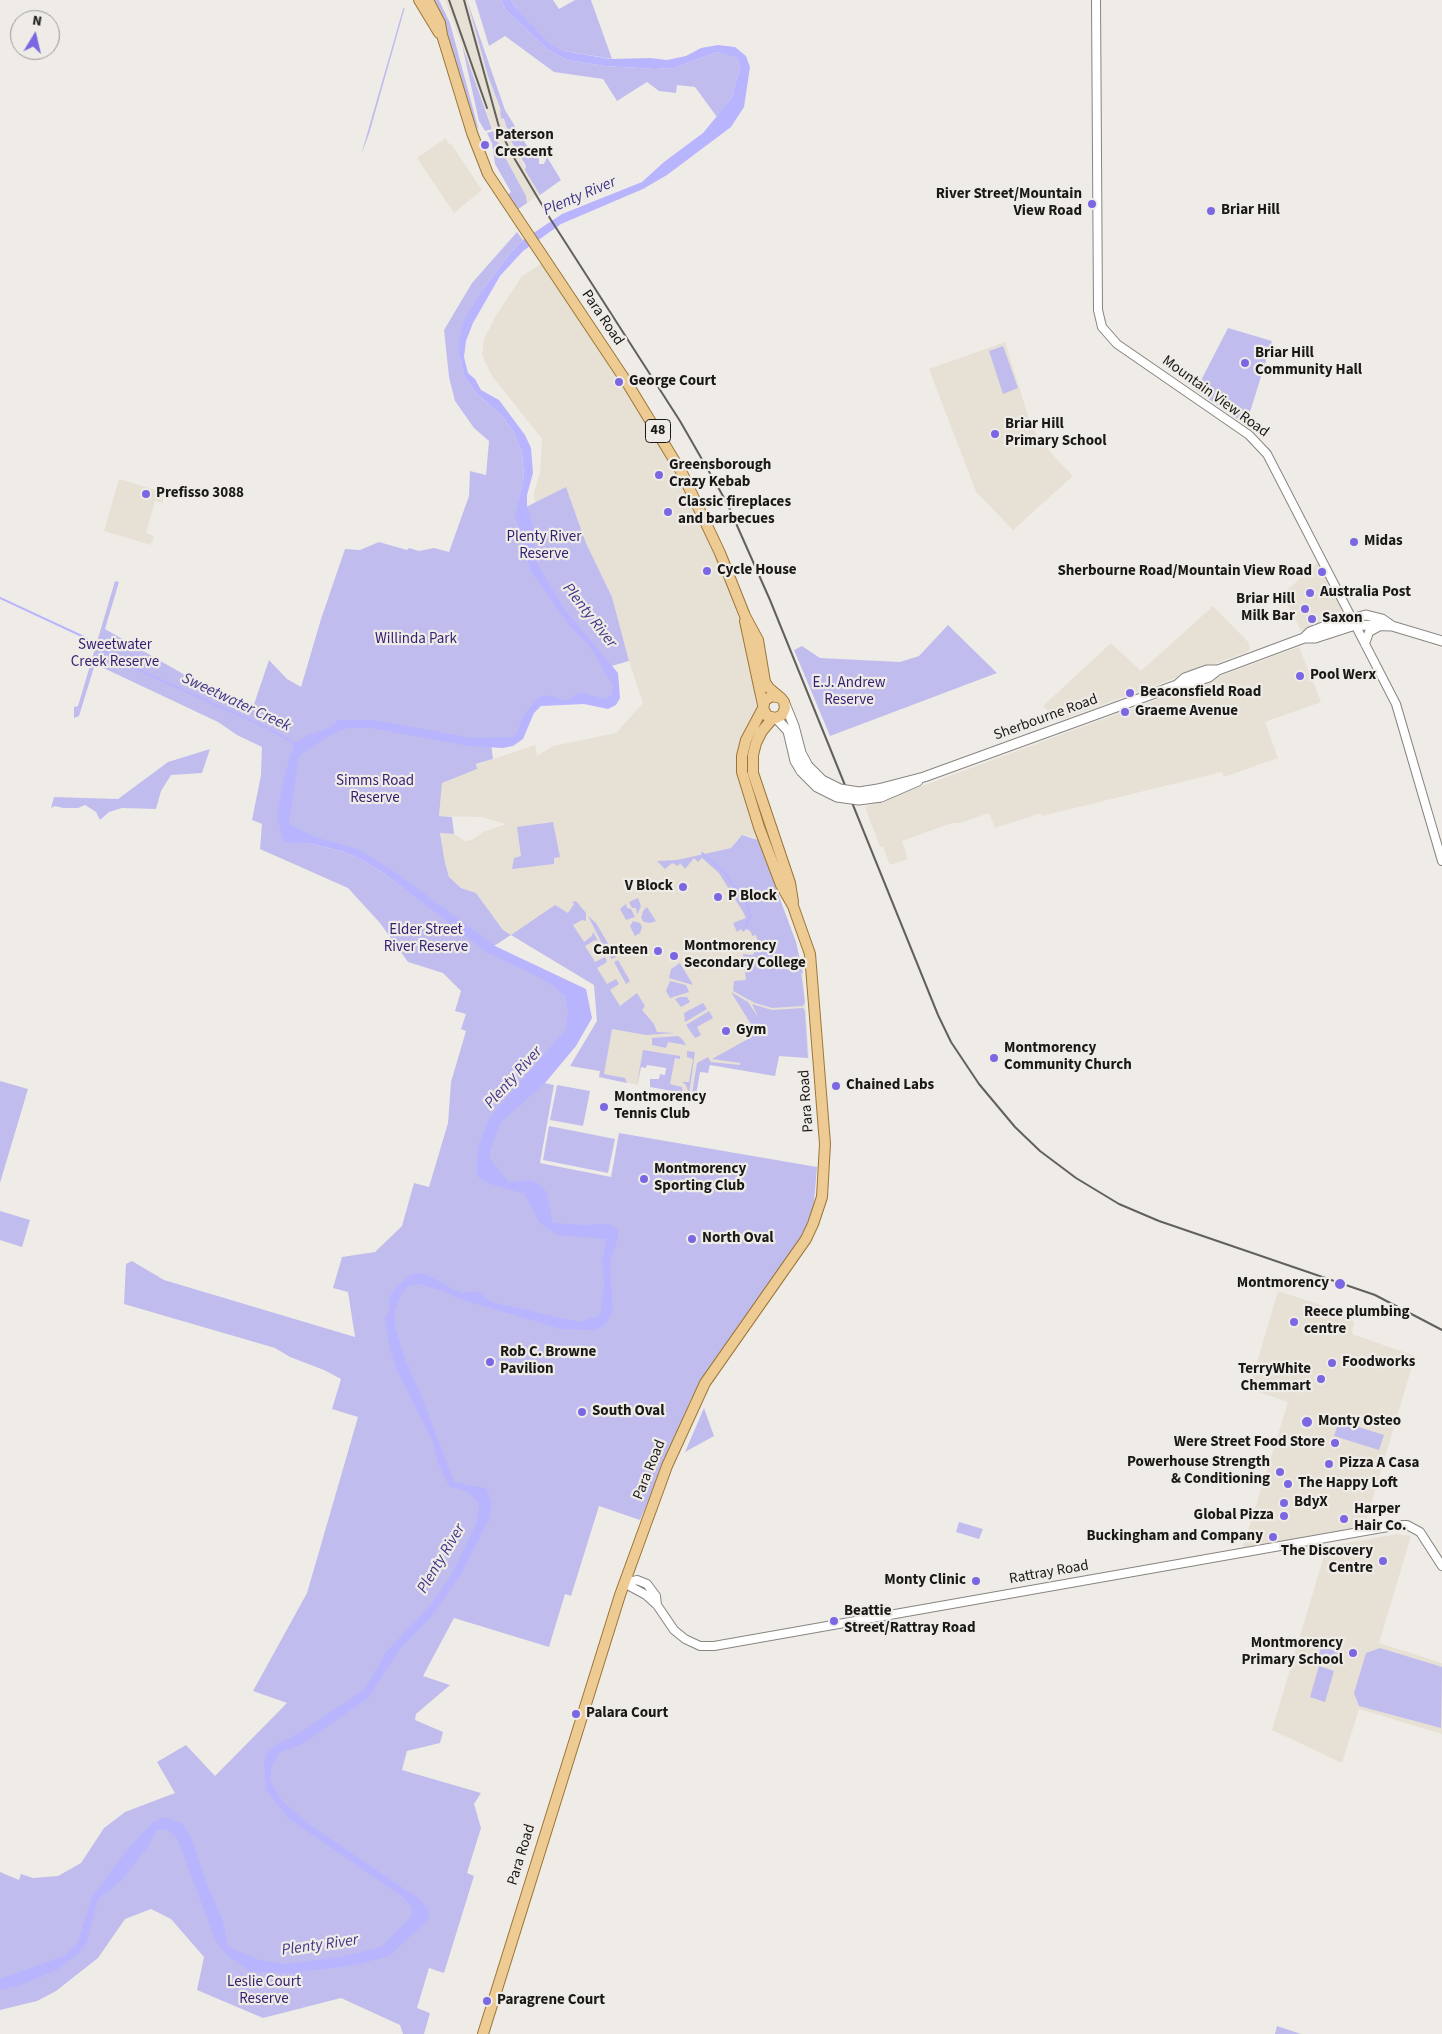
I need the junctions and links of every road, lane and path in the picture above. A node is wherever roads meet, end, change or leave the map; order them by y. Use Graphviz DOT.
graph roads {
  1 [pos="421,0"];
  2 [pos="1096,0"];
  3 [pos="745,616"];
  4 [pos="1354,621"];
  5 [pos="1380,626"];
  6 [pos="1392,626"];
  7 [pos="1442,642"];
  8 [pos="1365,644"];
  9 [pos="783,701"];
  10 [pos="763,707"];
  11 [pos="774,718"];
  12 [pos="804,769"];
  13 [pos="1442,861"];
  14 [pos="793,906"];
  15 [pos="1442,1566"];
  16 [pos="624,1583"];
  17 [pos="483,2034"];
  1 -- 3 [label="main road, Para Road / 48"];
  2 -- 4 [label="street, Mountain View Road"];
  3 -- 9 [label="main road, Para Road / 48"];
  3 -- 10 [label="main road, Para Road / 48"];
  4 -- 5 [label="main road, Sherbourne Road"];
  4 -- 6 [label="main road, Sherbourne Road"];
  4 -- 8 [label="street, Mountain View Road"];
  4 -- 12 [label="main road, Sherbourne Road / 48, bridge"];
  5 -- 6 [label="main road, Sherbourne Road"];
  5 -- 8 [label="street"];
  6 -- 7 [label="main road, Sherbourne Road"];
  8 -- 13 [label="street, Mountain View Road"];
  9 -- 10 [label="main road"];
  9 -- 11 [label="main road"];
  9 -- 12 [label="main road, Sherbourne Road / 48"];
  10 -- 11 [label="main road, 48"];
  10 -- 14 [label="main road, Para Road"];
  11 -- 12 [label="main road, Sherbourne Road / 48"];
  11 -- 14 [label="main road, Para Road"];
  14 -- 16 [label="main road, Para Road"];
  15 -- 16 [label="street, Rattray Road"];
  16 -- 17 [label="main road, Para Road"];
}
